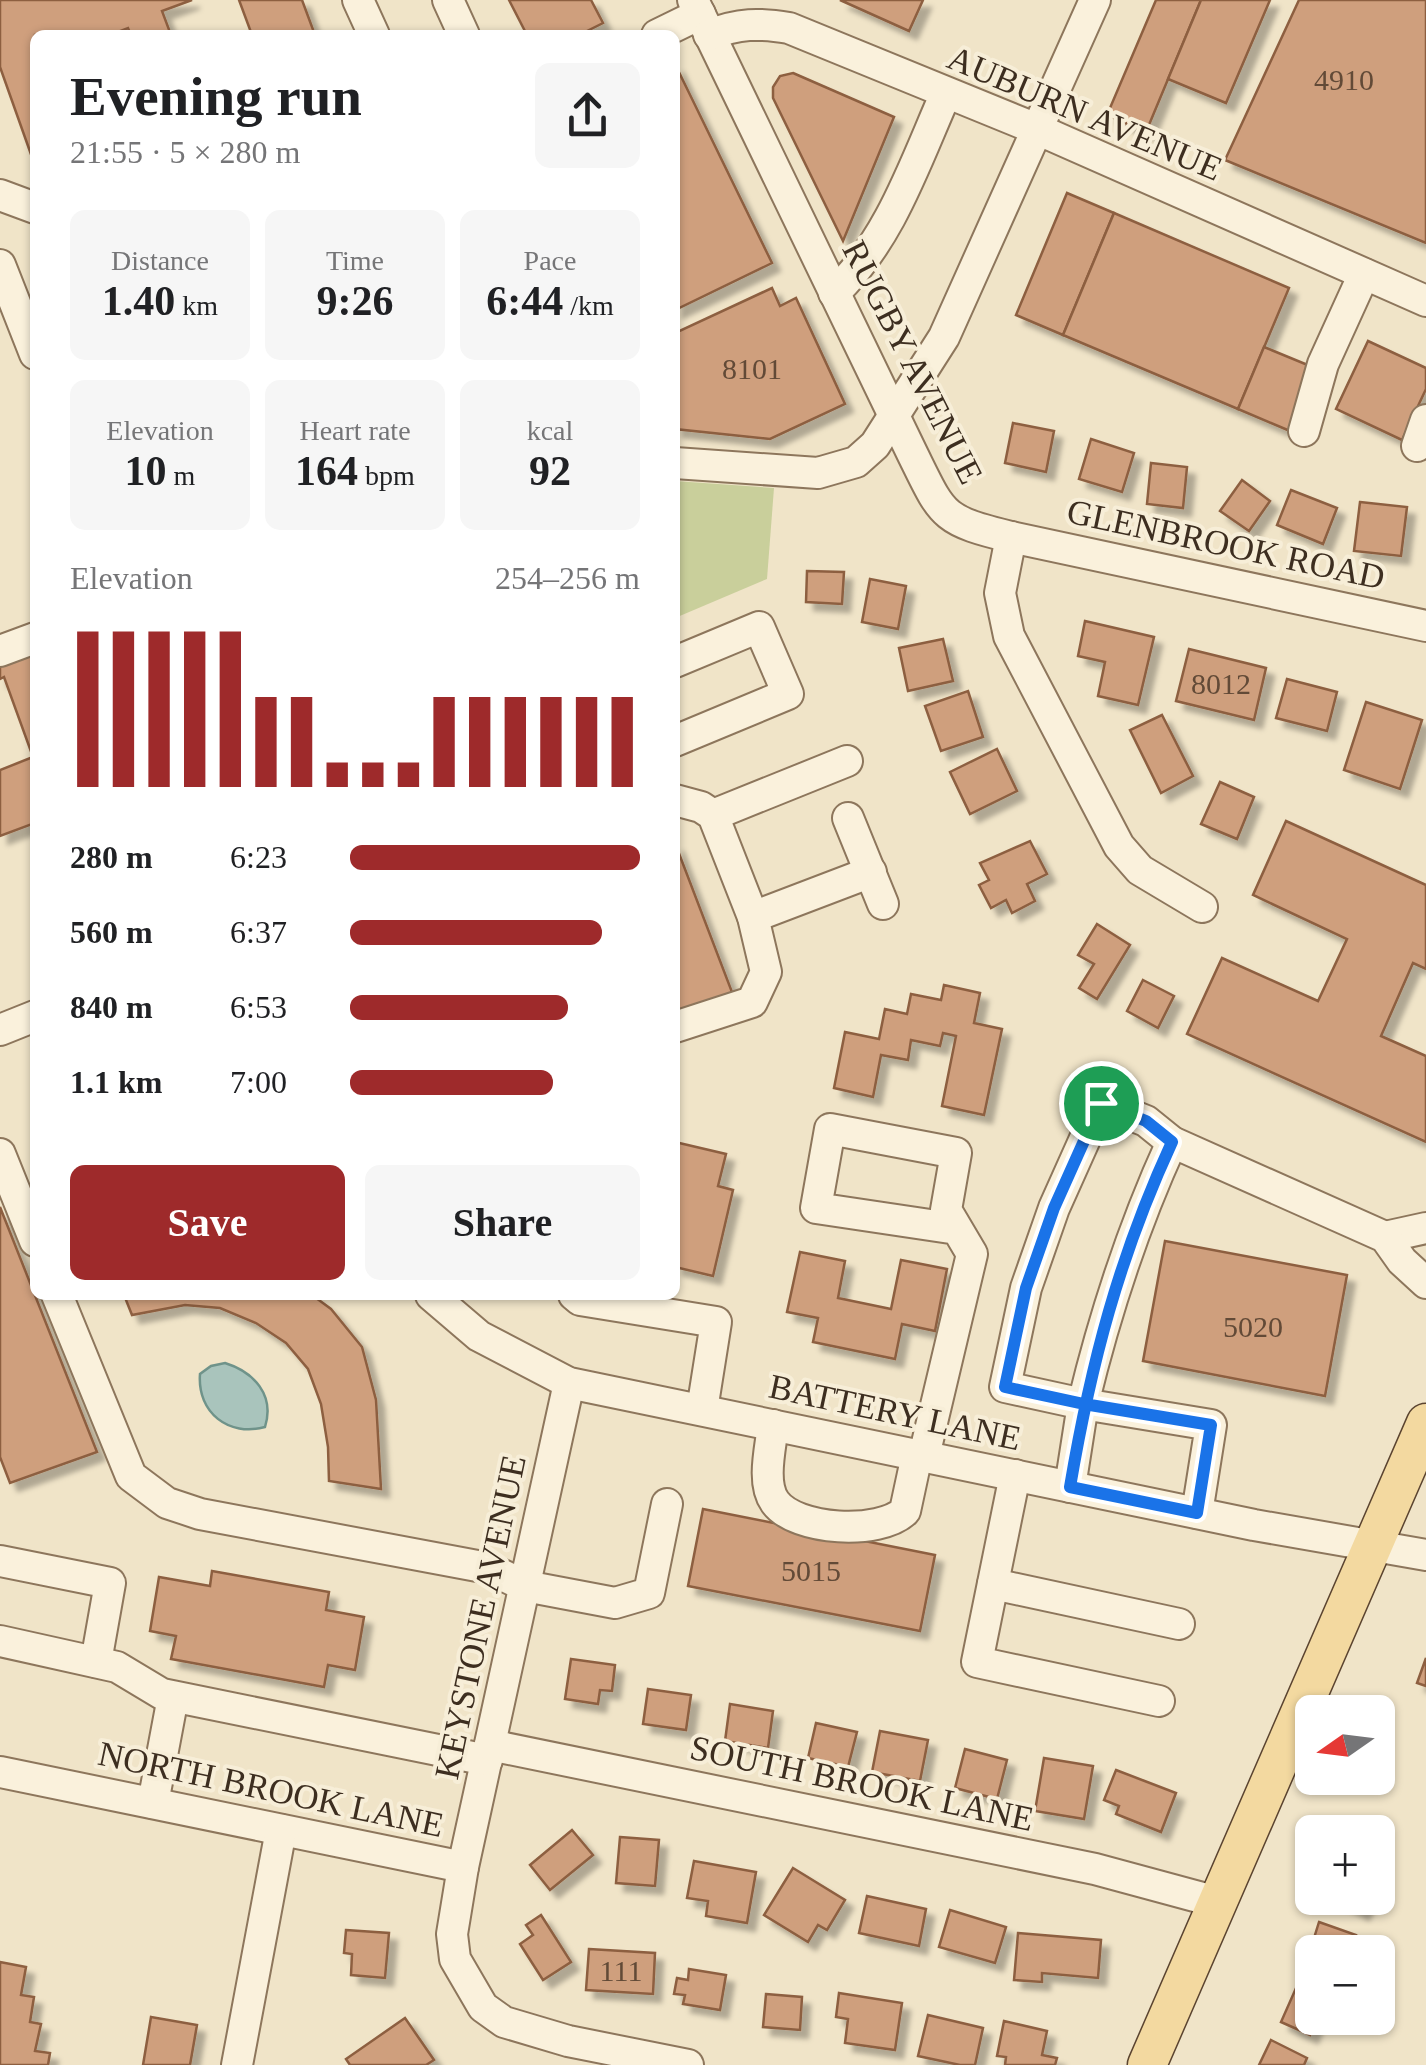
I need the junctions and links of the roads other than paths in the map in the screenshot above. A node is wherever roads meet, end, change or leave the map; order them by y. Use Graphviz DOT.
graph roads {
  1 [pos="358,0"];
  2 [pos="448,0"];
  3 [pos="1096,0"];
  4 [pos="701,16"];
  5 [pos="372,30"];
  6 [pos="462,30"];
  7 [pos="669,30"];
  8 [pos="946,93"];
  9 [pos="1039,130"];
  10 [pos="0,195"];
  11 [pos="30,206"];
  12 [pos="0,265"];
  13 [pos="1364,274"];
  14 [pos="834,293"];
  15 [pos="1426,301"];
  16 [pos="28,313"];
  17 [pos="895,416"];
  18 [pos="1304,431"];
  19 [pos="680,463"];
  20 [pos="1011,537"];
  21 [pos="1426,626"];
  22 [pos="30,640"];
  23 [pos="0,651"];
  24 [pos="680,660"];
  25 [pos="680,739"];
  26 [pos="847,762"];
  27 [pos="680,801"];
  28 [pos="713,814"];
  29 [pos="848,818"];
  30 [pos="871,872"];
  31 [pos="883,904"];
  32 [pos="1202,907"];
  33 [pos="753,917"];
  34 [pos="30,1018"];
  35 [pos="680,1026"];
  36 [pos="0,1030"];
  37 [pos="1172,1142"];
  38 [pos="0,1154"];
  39 [pos="24,1184"];
  40 [pos="30,1215"];
  41 [pos="1426,1228"];
  42 [pos="956,1229"];
  43 [pos="1386,1237"];
  44 [pos="1426,1283"];
  45 [pos="59,1300"];
  46 [pos="437,1300"];
  47 [pos="580,1300"];
  48 [pos="569,1383"];
  49 [pos="1084,1404"];
  50 [pos="702,1410"];
  51 [pos="1426,1423"];
  52 [pos="773,1425"];
  53 [pos="920,1456"];
  54 [pos="1014,1475"];
  55 [pos="1070,1487"];
  56 [pos="667,1504"];
  57 [pos="1197,1513"];
  58 [pos="1372,1545"];
  59 [pos="1426,1555"];
  60 [pos="0,1561"];
  61 [pos="992,1584"];
  62 [pos="525,1586"];
  63 [pos="1179,1624"];
  64 [pos="0,1641"];
  65 [pos="96,1662"];
  66 [pos="172,1696"];
  67 [pos="1159,1700"];
  68 [pos="488,1752"];
  69 [pos="0,1772"];
  70 [pos="154,1803"];
  71 [pos="281,1830"];
  72 [pos="463,1867"];
  73 [pos="1217,1902"];
  74 [pos="237,2065"];
  75 [pos="688,2065"];
  76 [pos="1147,2065"];
  1 -- 5 [label="street"];
  2 -- 6 [label="street"];
  3 -- 9 [label="street"];
  4 -- 7 [label="street, AUBURN AVENUE"];
  4 -- 8 [label="street, AUBURN AVENUE"];
  4 -- 14 [label="street, RUGBY AVENUE"];
  8 -- 9 [label="street, AUBURN AVENUE"];
  8 -- 14 [label="street"];
  9 -- 13 [label="street, AUBURN AVENUE"];
  9 -- 17 [label="street"];
  10 -- 11 [label="street"];
  12 -- 16 [label="street"];
  13 -- 15 [label="street, AUBURN AVENUE"];
  13 -- 18 [label="street"];
  14 -- 17 [label="street, RUGBY AVENUE"];
  17 -- 19 [label="street"];
  17 -- 20 [label="street, RUGBY AVENUE"];
  20 -- 21 [label="street, GLENBROOK ROAD"];
  20 -- 32 [label="street"];
  22 -- 23 [label="street"];
  24 -- 25 [label="street"];
  26 -- 28 [label="street"];
  27 -- 28 [label="street"];
  28 -- 33 [label="street"];
  29 -- 30 [label="street"];
  30 -- 31 [label="street"];
  30 -- 33 [label="street"];
  33 -- 35 [label="street"];
  34 -- 36 [label="street"];
  37 -- 43 [label="street"];
  37 -- 49 [label="street"];
  37 -- 49 [label="street"];
  38 -- 39 [label="street"];
  39 -- 40 [label="street"];
  41 -- 43 [label="street"];
  42 -- 42 [label="street"];
  42 -- 53 [label="street"];
  43 -- 44 [label="street"];
  45 -- 62 [label="street"];
  46 -- 48 [label="street, BATTERY LANE"];
  47 -- 50 [label="street"];
  48 -- 50 [label="street, BATTERY LANE"];
  48 -- 62 [label="street, KEYSTONE AVENUE"];
  49 -- 55 [label="street"];
  49 -- 57 [label="street"];
  50 -- 52 [label="street, BATTERY LANE"];
  51 -- 58 [label="main road"];
  52 -- 53 [label="street, BATTERY LANE"];
  52 -- 53 [label="street"];
  53 -- 54 [label="street, BATTERY LANE"];
  54 -- 55 [label="street, BATTERY LANE"];
  54 -- 61 [label="street"];
  55 -- 57 [label="street, BATTERY LANE"];
  56 -- 62 [label="street"];
  57 -- 58 [label="street, BATTERY LANE"];
  58 -- 59 [label="street, BATTERY LANE"];
  58 -- 73 [label="main road"];
  60 -- 65 [label="street"];
  61 -- 63 [label="street"];
  61 -- 67 [label="street"];
  62 -- 68 [label="street, KEYSTONE AVENUE"];
  64 -- 65 [label="street, SOUTH BROOK LANE"];
  65 -- 66 [label="street, SOUTH BROOK LANE"];
  66 -- 68 [label="street, SOUTH BROOK LANE"];
  66 -- 70 [label="street"];
  68 -- 72 [label="street, KEYSTONE AVENUE"];
  68 -- 73 [label="street, SOUTH BROOK LANE"];
  69 -- 70 [label="street, NORTH BROOK LANE"];
  70 -- 71 [label="street, NORTH BROOK LANE"];
  71 -- 72 [label="street, NORTH BROOK LANE"];
  71 -- 74 [label="street"];
  72 -- 75 [label="street, NORTH BROOK LANE"];
  73 -- 76 [label="main road"];
}
